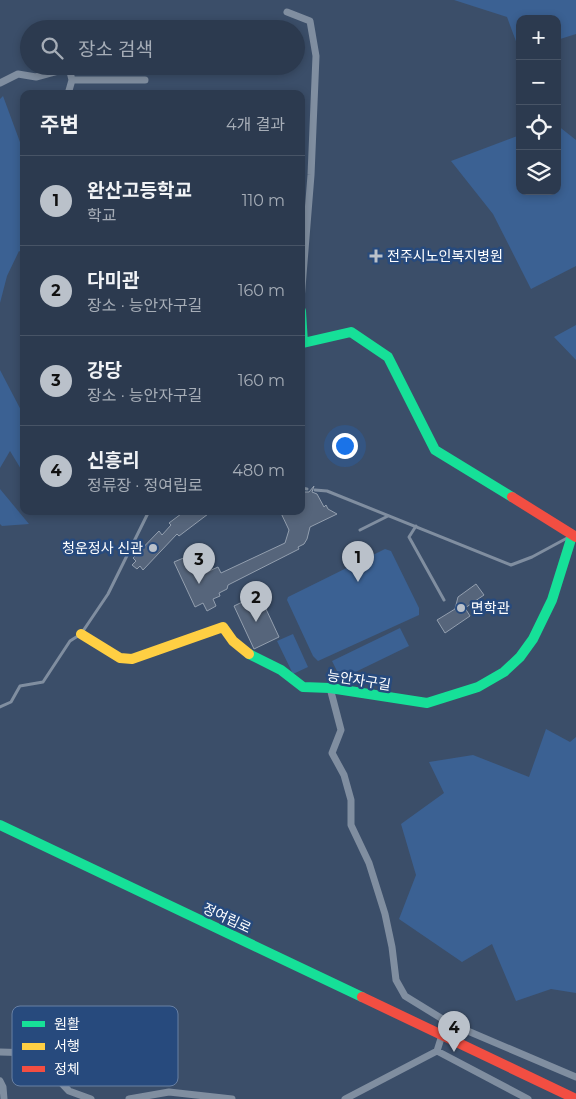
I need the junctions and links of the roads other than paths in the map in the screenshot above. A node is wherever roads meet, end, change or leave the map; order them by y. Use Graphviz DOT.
graph roads {
  1 [pos="288,12"];
  2 [pos="20,74"];
  3 [pos="24,75"];
  4 [pos="43,75"];
  5 [pos="71,75"];
  6 [pos="72,80"];
  7 [pos="145,80"];
  8 [pos="0,83"];
  9 [pos="69,90"];
  10 [pos="305,250"];
  11 [pos="305,343"];
  12 [pos="315,490"];
  13 [pos="147,515"];
  14 [pos="389,516"];
  15 [pos="416,526"];
  16 [pos="360,530"];
  17 [pos="574,536"];
  18 [pos="444,600"];
  19 [pos="81,634"];
  20 [pos="330,688"];
  21 [pos="0,707"];
  22 [pos="0,826"];
  23 [pos="449,1023"];
  24 [pos="442,1036"];
  25 [pos="437,1051"];
  26 [pos="576,1077"];
  27 [pos="0,1081"];
  28 [pos="64,1086"];
  29 [pos="82,1098"];
  30 [pos="576,1098"];
  31 [pos="4,1099"];
  32 [pos="91,1099"];
  33 [pos="129,1099"];
  34 [pos="232,1099"];
  35 [pos="345,1099"];
  36 [pos="528,1099"];
  1 -- 10 [label="street"];
  2 -- 8 [label="street"];
  3 -- 4 [label="street"];
  5 -- 6 [label="street"];
  6 -- 7 [label="street"];
  6 -- 9 [label="street"];
  11 -- 17 [label="street"];
  12 -- 14 [label="lane"];
  13 -- 19 [label="lane"];
  14 -- 15 [label="lane"];
  14 -- 16 [label="lane"];
  15 -- 17 [label="lane"];
  15 -- 18 [label="lane"];
  17 -- 20 [label="street, 능안자구길"];
  19 -- 20 [label="street, 능안자구길"];
  19 -- 21 [label="lane"];
  20 -- 23 [label="street"];
  22 -- 24 [label="street, 정여립로"];
  23 -- 24 [label="street"];
  23 -- 26 [label="street"];
  24 -- 25 [label="street"];
  24 -- 30 [label="street, 정여립로"];
  25 -- 35 [label="street"];
  25 -- 36 [label="street"];
  27 -- 31 [label="street"];
  28 -- 29 [label="street"];
  29 -- 32 [label="street"];
  33 -- 34 [label="street"];
}
